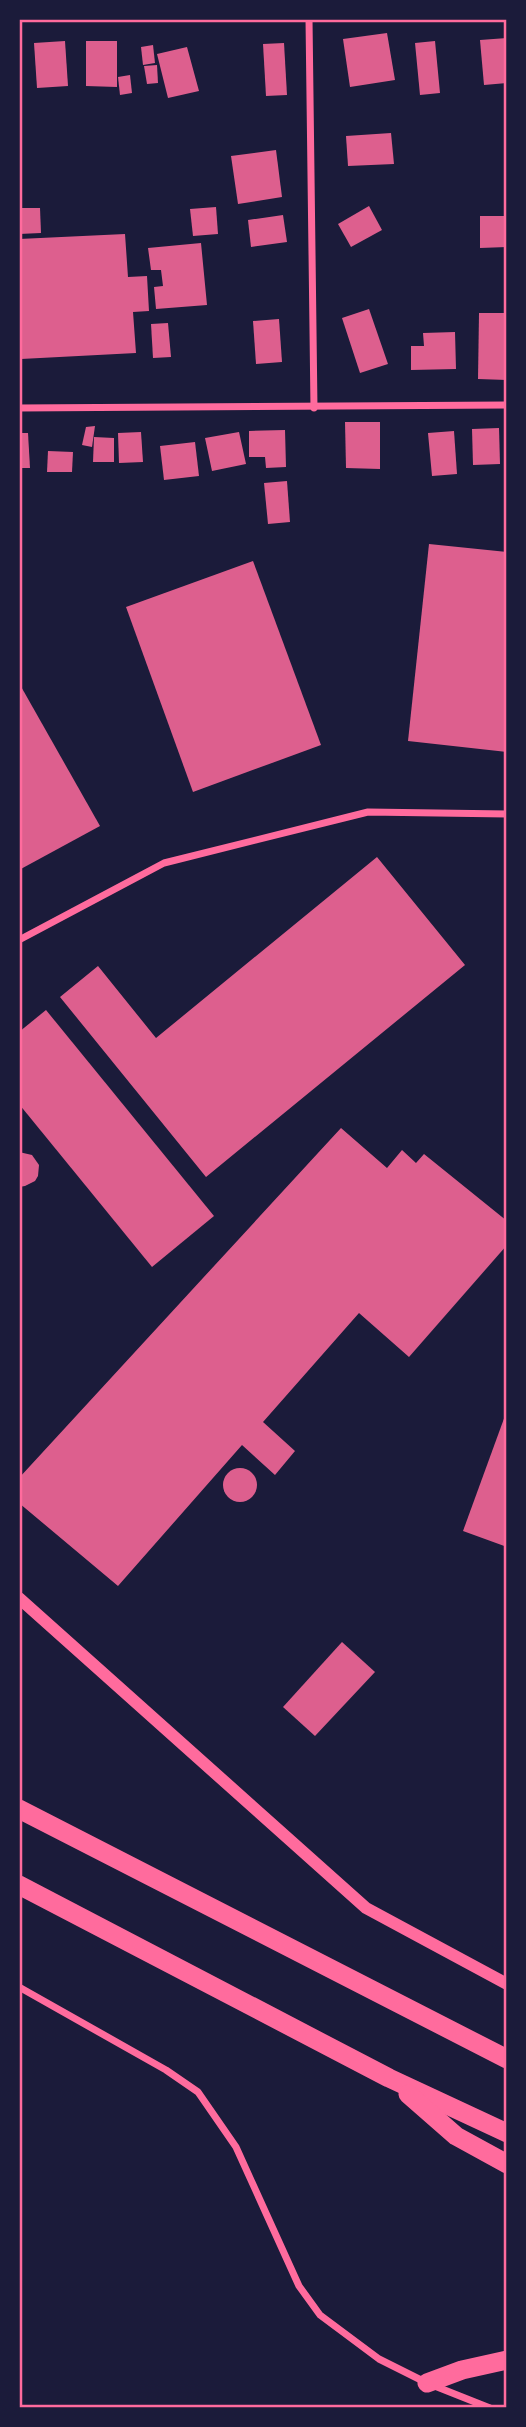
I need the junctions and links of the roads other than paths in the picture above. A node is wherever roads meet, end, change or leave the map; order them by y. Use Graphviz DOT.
graph roads {
  1 [pos="309,19"];
  2 [pos="507,405"];
  3 [pos="19,408"];
  4 [pos="314,408"];
  5 [pos="507,814"];
  6 [pos="19,940"];
  7 [pos="19,1598"];
  8 [pos="19,1810"];
  9 [pos="19,1885"];
  10 [pos="507,1984"];
  11 [pos="19,1987"];
  12 [pos="507,2059"];
  13 [pos="389,2078"];
  14 [pos="507,2133"];
  15 [pos="507,2164"];
  16 [pos="507,2360"];
  17 [pos="427,2383"];
  18 [pos="490,2408"];
  1 -- 4 [label="street"];
  2 -- 4 [label="street"];
  3 -- 4 [label="street"];
  5 -- 6 [label="street"];
  7 -- 10 [label="street"];
  8 -- 12 [label="highway"];
  9 -- 13 [label="highway"];
  11 -- 17 [label="street"];
  13 -- 14 [label="highway"];
  13 -- 15 [label="highway"];
  16 -- 17 [label="highway"];
  17 -- 18 [label="street"];
}
